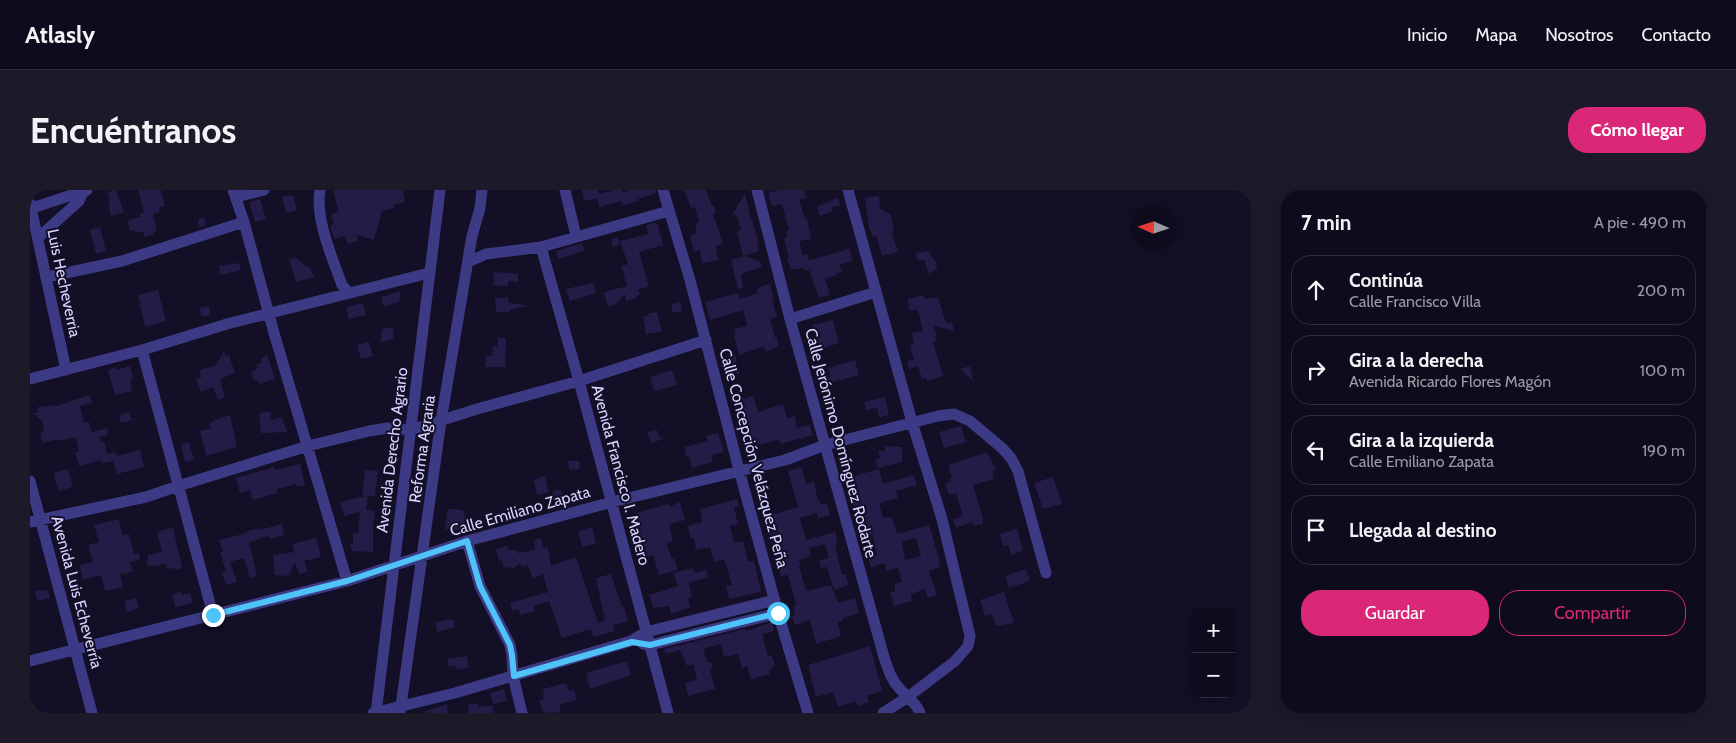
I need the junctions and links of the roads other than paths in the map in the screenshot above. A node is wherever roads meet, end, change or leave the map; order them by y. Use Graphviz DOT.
graph roads {
  1 [pos="264,190"];
  2 [pos="320,190"];
  3 [pos="440,190"];
  4 [pos="482,190"];
  5 [pos="566,190"];
  6 [pos="663,190"];
  7 [pos="757,190"];
  8 [pos="848,190"];
  9 [pos="86,191"];
  10 [pos="235,194"];
  11 [pos="31,206"];
  12 [pos="669,211"];
  13 [pos="244,222"];
  14 [pos="576,236"];
  15 [pos="38,238"];
  16 [pos="541,247"];
  17 [pos="468,262"];
  18 [pos="429,273"];
  19 [pos="47,277"];
  20 [pos="876,292"];
  21 [pos="350,293"];
  22 [pos="269,313"];
  23 [pos="790,319"];
  24 [pos="706,340"];
  25 [pos="142,350"];
  26 [pos="66,370"];
  27 [pos="30,379"];
  28 [pos="580,381"];
  29 [pos="442,421"];
  30 [pos="912,422"];
  31 [pos="412,430"];
  32 [pos="825,445"];
  33 [pos="308,446"];
  34 [pos="739,470"];
  35 [pos="30,480"];
  36 [pos="178,486"];
  37 [pos="612,502"];
  38 [pos="36,521"];
  39 [pos="467,541"];
  40 [pos="423,556"];
  41 [pos="395,565"];
  42 [pos="1046,573"];
  43 [pos="347,581"];
  44 [pos="775,600"];
  45 [pos="778,613"];
  46 [pos="213,615"];
  47 [pos="646,632"];
  48 [pos="632,642"];
  49 [pos="650,645"];
  50 [pos="76,649"];
  51 [pos="30,661"];
  52 [pos="514,676"];
  53 [pos="908,697"];
  54 [pos="400,710"];
  55 [pos="92,713"];
  56 [pos="375,713"];
  57 [pos="522,713"];
  58 [pos="668,713"];
  59 [pos="808,713"];
  60 [pos="883,713"];
  61 [pos="920,713"];
  1 -- 10 [label="street"];
  2 -- 21 [label="street"];
  3 -- 18 [label="street, Avenida Derecho Agrario"];
  4 -- 17 [label="street, Reforma Agraria"];
  5 -- 14 [label="street"];
  6 -- 12 [label="street, Calle Concepción Velázquez Peña"];
  7 -- 23 [label="street, Calle Jerónimo Domínguez Rodarte"];
  8 -- 20 [label="street"];
  9 -- 11 [label="street"];
  9 -- 15 [label="street"];
  10 -- 13 [label="street"];
  11 -- 15 [label="street, Luis Hecheverria"];
  12 -- 14 [label="street"];
  12 -- 24 [label="street, Calle Concepción Velázquez Peña"];
  13 -- 19 [label="street"];
  13 -- 22 [label="street"];
  14 -- 16 [label="street"];
  15 -- 19 [label="street, Luis Hecheverria"];
  16 -- 17 [label="street"];
  16 -- 28 [label="street, Avenida Francisco I. Madero"];
  17 -- 29 [label="street, Reforma Agraria"];
  18 -- 21 [label="street"];
  18 -- 31 [label="street, Avenida Derecho Agrario"];
  19 -- 26 [label="street, Luis Hecheverria"];
  20 -- 23 [label="street"];
  20 -- 30 [label="street"];
  21 -- 22 [label="street"];
  22 -- 25 [label="street"];
  22 -- 33 [label="street"];
  23 -- 32 [label="street, Calle Jerónimo Domínguez Rodarte"];
  24 -- 28 [label="street"];
  24 -- 34 [label="street, Calle Concepción Velázquez Peña"];
  25 -- 26 [label="street"];
  25 -- 36 [label="street"];
  26 -- 27 [label="street"];
  28 -- 29 [label="street"];
  28 -- 37 [label="street, Avenida Francisco I. Madero"];
  29 -- 31 [label="street"];
  29 -- 40 [label="street, Reforma Agraria"];
  30 -- 32 [label="street, Calle Emiliano Zapata"];
  30 -- 42 [label="street, Calle Emiliano Zapata"];
  30 -- 53 [label="street"];
  31 -- 33 [label="street"];
  31 -- 41 [label="street, Avenida Derecho Agrario"];
  32 -- 34 [label="street, Calle Emiliano Zapata"];
  32 -- 53 [label="street, Calle Jerónimo Domínguez Rodarte"];
  33 -- 36 [label="street"];
  33 -- 43 [label="street"];
  34 -- 37 [label="street, Calle Emiliano Zapata"];
  34 -- 44 [label="street, Calle Concepción Velázquez Peña"];
  35 -- 38 [label="street, Avenida Luis Echeverría"];
  36 -- 38 [label="street"];
  36 -- 46 [label="street"];
  37 -- 39 [label="street, Calle Emiliano Zapata"];
  37 -- 47 [label="street, Avenida Francisco I. Madero"];
  38 -- 50 [label="street, Avenida Luis Echeverría"];
  39 -- 40 [label="street, Calle Emiliano Zapata"];
  39 -- 52 [label="street"];
  40 -- 41 [label="street, Calle Emiliano Zapata"];
  40 -- 54 [label="street, Reforma Agraria"];
  41 -- 43 [label="street, Calle Emiliano Zapata"];
  41 -- 56 [label="street, Avenida Derecho Agrario"];
  43 -- 46 [label="street, Calle Emiliano Zapata"];
  44 -- 45 [label="street, Calle Concepción Velázquez Peña"];
  44 -- 47 [label="street"];
  45 -- 49 [label="street"];
  45 -- 59 [label="street, Calle Concepción Velázquez Peña"];
  46 -- 50 [label="street, Calle Emiliano Zapata"];
  47 -- 48 [label="street"];
  47 -- 49 [label="street, Avenida Francisco I. Madero"];
  48 -- 49 [label="street"];
  48 -- 52 [label="street"];
  49 -- 58 [label="street, Avenida Francisco I. Madero"];
  50 -- 51 [label="street, Calle Emiliano Zapata"];
  50 -- 55 [label="street, Avenida Luis Echeverría"];
  52 -- 54 [label="street"];
  52 -- 57 [label="street"];
  53 -- 60 [label="street"];
  53 -- 61 [label="street, Calle Jerónimo Domínguez Rodarte"];
  54 -- 56 [label="street"];
}
